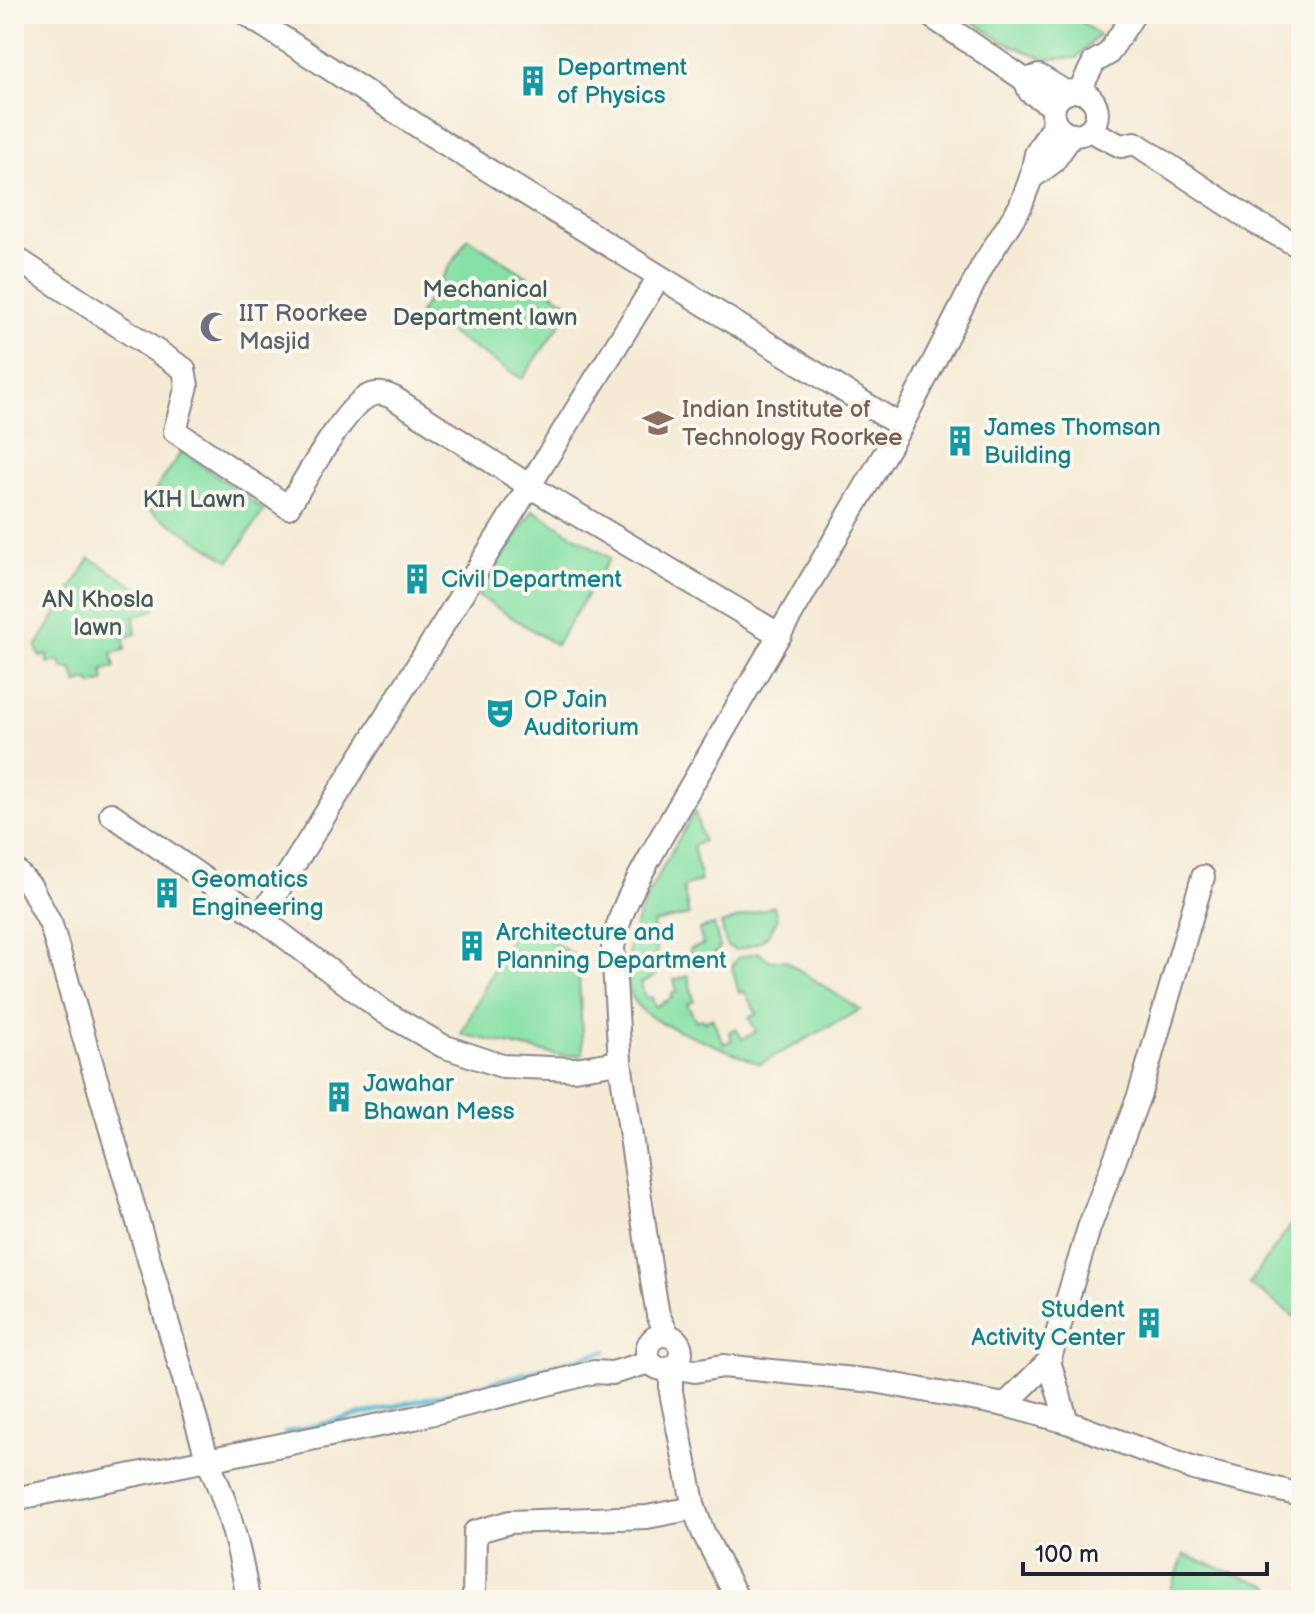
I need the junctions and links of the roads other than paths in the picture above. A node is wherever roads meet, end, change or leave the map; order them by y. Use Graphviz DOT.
graph roads {
  1 [pos="246,14"];
  2 [pos="928,14"];
  3 [pos="1134,14"];
  4 [pos="1073,111"];
  5 [pos="1301,247"];
  6 [pos="14,257"];
  7 [pos="659,277"];
  8 [pos="901,426"];
  9 [pos="531,487"];
  10 [pos="780,635"];
  11 [pos="111,814"];
  12 [pos="14,869"];
  13 [pos="1203,877"];
  14 [pos="259,917"];
  15 [pos="620,1062"];
  16 [pos="661,1348"];
  17 [pos="1049,1361"];
  18 [pos="1005,1405"];
  19 [pos="1067,1422"];
  20 [pos="208,1461"];
  21 [pos="1301,1495"];
  22 [pos="14,1499"];
  23 [pos="694,1508"];
  24 [pos="248,1600"];
  25 [pos="474,1600"];
  26 [pos="738,1600"];
  1 -- 7 [label="street"];
  2 -- 4 [label="street"];
  3 -- 4 [label="street"];
  4 -- 5 [label="street"];
  4 -- 8 [label="street"];
  6 -- 9 [label="street"];
  7 -- 8 [label="street"];
  7 -- 9 [label="street"];
  8 -- 10 [label="street"];
  9 -- 10 [label="street"];
  9 -- 14 [label="street"];
  10 -- 15 [label="street"];
  11 -- 14 [label="street"];
  12 -- 20 [label="street"];
  13 -- 17 [label="street"];
  14 -- 15 [label="street"];
  15 -- 16 [label="street"];
  16 -- 18 [label="street"];
  16 -- 20 [label="street"];
  16 -- 23 [label="street"];
  17 -- 18 [label="street"];
  17 -- 19 [label="street"];
  18 -- 19 [label="street"];
  19 -- 21 [label="street"];
  20 -- 22 [label="street"];
  20 -- 24 [label="street"];
  23 -- 25 [label="street"];
  23 -- 26 [label="street"];
}
